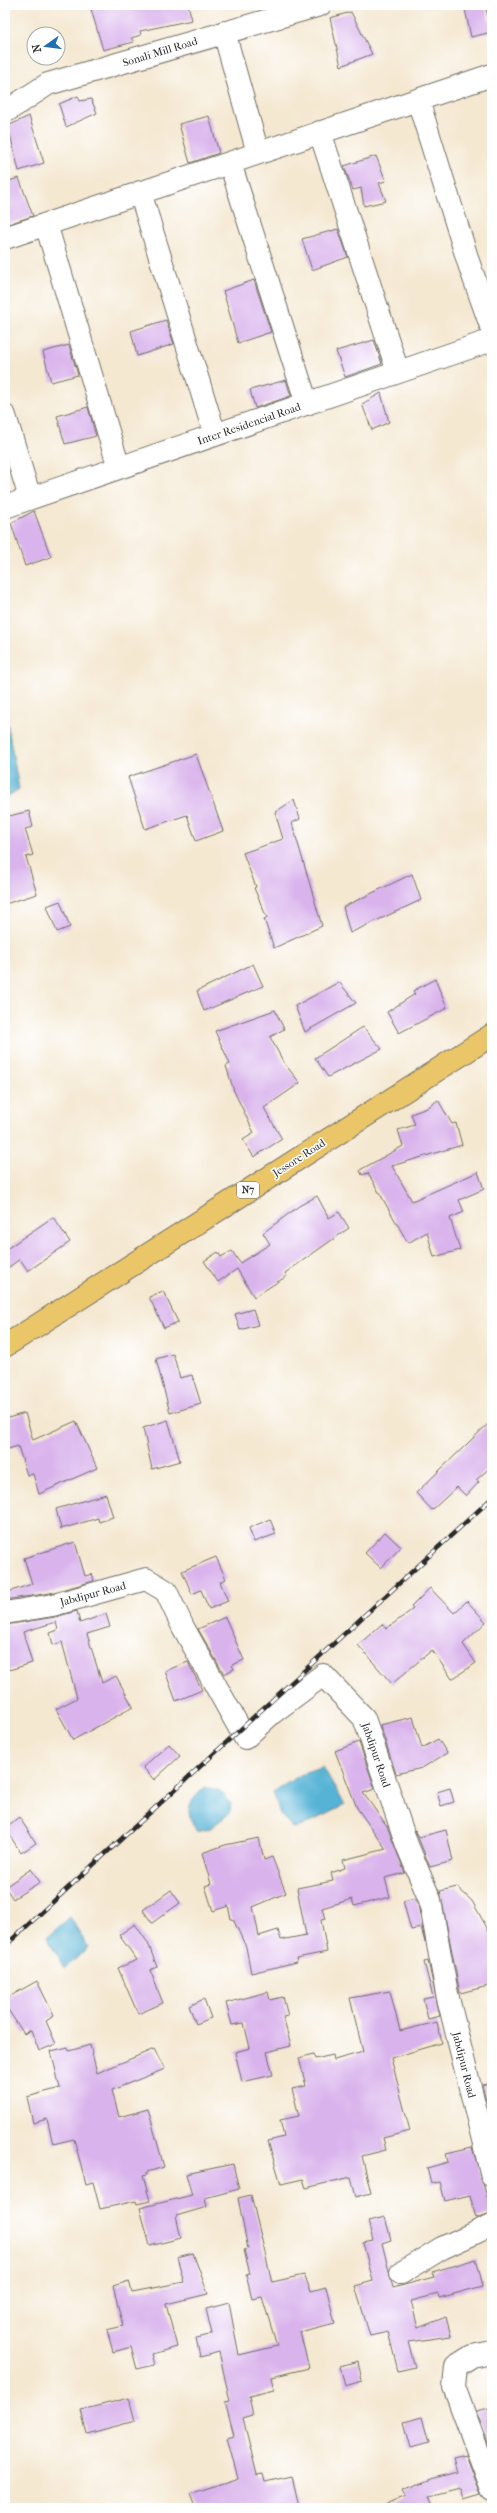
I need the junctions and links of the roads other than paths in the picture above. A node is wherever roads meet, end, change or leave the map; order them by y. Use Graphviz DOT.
graph roads {
  1 [pos="320,5"];
  2 [pos="224,32"];
  3 [pos="492,75"];
  4 [pos="418,100"];
  5 [pos="5,112"];
  6 [pos="320,132"];
  7 [pos="258,153"];
  8 [pos="230,162"];
  9 [pos="140,192"];
  10 [pos="46,224"];
  11 [pos="5,238"];
  12 [pos="492,328"];
  13 [pos="492,340"];
  14 [pos="398,372"];
  15 [pos="307,404"];
  16 [pos="5,416"];
  17 [pos="214,435"];
  18 [pos="119,468"];
  19 [pos="30,498"];
  20 [pos="5,507"];
  21 [pos="492,1035"];
  22 [pos="5,1346"];
  23 [pos="5,1612"];
  24 [pos="492,2176"];
  25 [pos="492,2225"];
  26 [pos="401,2273"];
  27 [pos="492,2352"];
  28 [pos="492,2489"];
  1 -- 2 [label="street, Sonali Mill Road"];
  2 -- 5 [label="street, Sonali Mill Road"];
  2 -- 7 [label="street"];
  3 -- 4 [label="street"];
  4 -- 6 [label="street"];
  4 -- 12 [label="street"];
  6 -- 7 [label="street"];
  6 -- 14 [label="street"];
  7 -- 8 [label="street"];
  8 -- 9 [label="street"];
  8 -- 15 [label="street"];
  9 -- 10 [label="street"];
  9 -- 17 [label="street"];
  10 -- 11 [label="street"];
  10 -- 18 [label="street"];
  13 -- 14 [label="street, Inter Residencial Road"];
  14 -- 15 [label="street, Inter Residencial Road"];
  15 -- 17 [label="street, Inter Residencial Road"];
  16 -- 19 [label="street"];
  17 -- 18 [label="street, Inter Residencial Road"];
  18 -- 19 [label="street, Inter Residencial Road"];
  19 -- 20 [label="street, Inter Residencial Road"];
  21 -- 22 [label="highway, Jessore Road / N7"];
  23 -- 24 [label="street, Jabdipur Road"];
  25 -- 26 [label="street"];
  27 -- 28 [label="street"];
}
